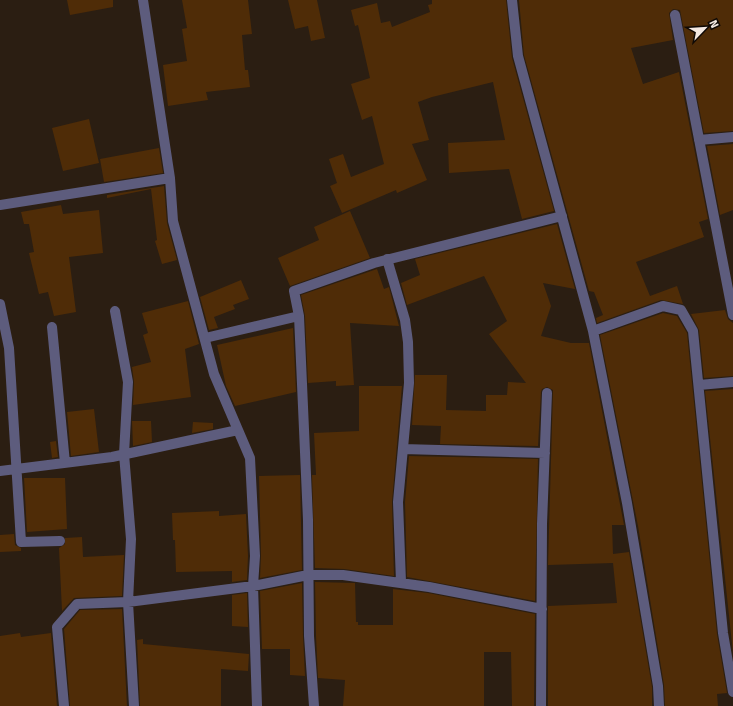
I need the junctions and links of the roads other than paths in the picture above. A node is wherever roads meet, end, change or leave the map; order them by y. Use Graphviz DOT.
graph roads {
  1 [pos="143,0"];
  2 [pos="512,0"];
  3 [pos="675,14"];
  4 [pos="733,137"];
  5 [pos="699,140"];
  6 [pos="170,178"];
  7 [pos="0,205"];
  8 [pos="562,216"];
  9 [pos="387,259"];
  10 [pos="0,304"];
  11 [pos="115,311"];
  12 [pos="733,315"];
  13 [pos="299,316"];
  14 [pos="52,327"];
  15 [pos="593,331"];
  16 [pos="205,338"];
  17 [pos="4,349"];
  18 [pos="733,382"];
  19 [pos="699,385"];
  20 [pos="547,393"];
  21 [pos="238,430"];
  22 [pos="402,449"];
  23 [pos="545,453"];
  24 [pos="124,454"];
  25 [pos="64,463"];
  26 [pos="17,469"];
  27 [pos="0,471"];
  28 [pos="60,541"];
  29 [pos="308,575"];
  30 [pos="401,582"];
  31 [pos="253,586"];
  32 [pos="128,602"];
  33 [pos="542,609"];
  34 [pos="733,692"];
  35 [pos="64,706"];
  36 [pos="134,706"];
  37 [pos="257,706"];
  38 [pos="314,706"];
  39 [pos="541,706"];
  40 [pos="659,706"];
  1 -- 6 [label="street"];
  2 -- 8 [label="street"];
  3 -- 5 [label="street"];
  4 -- 5 [label="street"];
  5 -- 12 [label="street"];
  6 -- 7 [label="street"];
  6 -- 16 [label="street"];
  8 -- 9 [label="street"];
  8 -- 15 [label="street"];
  9 -- 13 [label="street"];
  9 -- 22 [label="street"];
  10 -- 17 [label="street"];
  11 -- 24 [label="street"];
  13 -- 16 [label="street"];
  13 -- 29 [label="street"];
  14 -- 25 [label="street"];
  15 -- 19 [label="street"];
  15 -- 40 [label="street"];
  16 -- 21 [label="street"];
  17 -- 26 [label="street"];
  18 -- 19 [label="street"];
  19 -- 34 [label="street"];
  20 -- 23 [label="street"];
  21 -- 24 [label="street"];
  21 -- 31 [label="street"];
  22 -- 23 [label="street"];
  22 -- 30 [label="street"];
  23 -- 33 [label="street"];
  24 -- 25 [label="street"];
  24 -- 32 [label="street"];
  25 -- 26 [label="street"];
  26 -- 27 [label="street"];
  26 -- 28 [label="street"];
  29 -- 30 [label="street"];
  29 -- 31 [label="street"];
  29 -- 38 [label="street"];
  30 -- 33 [label="street"];
  31 -- 32 [label="street"];
  31 -- 37 [label="street"];
  32 -- 35 [label="street"];
  32 -- 36 [label="street"];
  33 -- 39 [label="street"];
}
